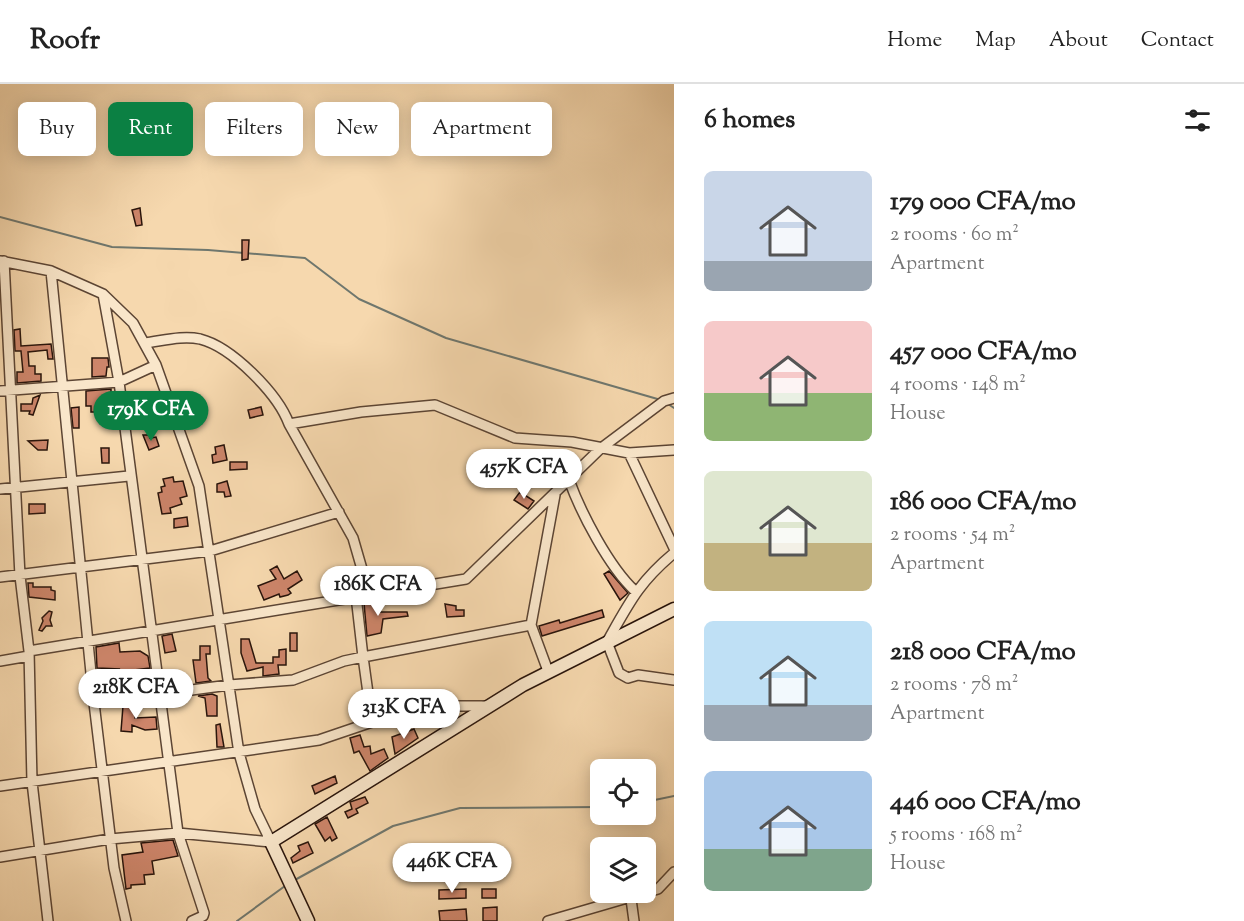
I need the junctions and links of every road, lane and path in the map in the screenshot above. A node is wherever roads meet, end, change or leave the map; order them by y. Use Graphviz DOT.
graph roads {
  1 [pos="2,261"];
  2 [pos="51,271"];
  3 [pos="102,294"];
  4 [pos="144,343"];
  5 [pos="156,365"];
  6 [pos="118,382"];
  7 [pos="64,387"];
  8 [pos="0,391"];
  9 [pos="11,391"];
  10 [pos="674,398"];
  11 [pos="289,424"];
  12 [pos="600,449"];
  13 [pos="674,450"];
  14 [pos="629,453"];
  15 [pos="129,477"];
  16 [pos="569,480"];
  17 [pos="73,483"];
  18 [pos="17,488"];
  19 [pos="0,489"];
  20 [pos="555,495"];
  21 [pos="339,512"];
  22 [pos="674,548"];
  23 [pos="210,551"];
  24 [pos="674,553"];
  25 [pos="141,560"];
  26 [pos="81,567"];
  27 [pos="20,576"];
  28 [pos="0,577"];
  29 [pos="635,591"];
  30 [pos="356,596"];
  31 [pos="674,609"];
  32 [pos="220,619"];
  33 [pos="531,625"];
  34 [pos="152,632"];
  35 [pos="89,641"];
  36 [pos="608,642"];
  37 [pos="29,653"];
  38 [pos="363,657"];
  39 [pos="0,661"];
  40 [pos="548,671"];
  41 [pos="674,680"];
  42 [pos="229,685"];
  43 [pos="161,694"];
  44 [pos="94,703"];
  45 [pos="488,706"];
  46 [pos="372,722"];
  47 [pos="239,753"];
  48 [pos="170,764"];
  49 [pos="103,773"];
  50 [pos="32,782"];
  51 [pos="0,786"];
  52 [pos="178,833"];
  53 [pos="110,839"];
  54 [pos="271,842"];
  55 [pos="40,850"];
  56 [pos="0,857"];
  57 [pos="674,872"];
  58 [pos="656,890"];
  59 [pos="618,903"];
  60 [pos="632,903"];
  61 [pos="570,918"];
  62 [pos="48,921"];
  63 [pos="126,921"];
  64 [pos="192,921"];
  65 [pos="308,921"];
  66 [pos="548,921"];
  67 [pos="634,921"];
  1 -- 2 [label="street"];
  1 -- 9 [label="street"];
  2 -- 3 [label="street"];
  2 -- 7 [label="street"];
  3 -- 4 [label="street"];
  3 -- 6 [label="street"];
  4 -- 5 [label="street"];
  4 -- 11 [label="street"];
  5 -- 6 [label="street"];
  5 -- 23 [label="street"];
  6 -- 7 [label="street"];
  6 -- 15 [label="street"];
  7 -- 9 [label="street"];
  7 -- 17 [label="street"];
  8 -- 9 [label="street"];
  9 -- 18 [label="street"];
  10 -- 12 [label="street"];
  11 -- 12 [label="street"];
  11 -- 21 [label="street"];
  12 -- 14 [label="street"];
  12 -- 16 [label="street"];
  13 -- 14 [label="street"];
  14 -- 22 [label="street"];
  15 -- 17 [label="street"];
  15 -- 25 [label="street"];
  16 -- 20 [label="street"];
  16 -- 29 [label="street"];
  17 -- 18 [label="street"];
  17 -- 26 [label="street"];
  18 -- 19 [label="street"];
  18 -- 27 [label="street"];
  20 -- 30 [label="street"];
  20 -- 33 [label="street"];
  21 -- 23 [label="street"];
  21 -- 30 [label="street"];
  23 -- 25 [label="street"];
  23 -- 32 [label="street"];
  24 -- 29 [label="street"];
  25 -- 26 [label="street"];
  25 -- 34 [label="street"];
  26 -- 27 [label="street"];
  26 -- 35 [label="street"];
  27 -- 28 [label="street"];
  27 -- 37 [label="street"];
  29 -- 36 [label="street"];
  30 -- 32 [label="street"];
  30 -- 38 [label="street"];
  31 -- 36 [label="main road"];
  32 -- 34 [label="street"];
  32 -- 42 [label="street"];
  33 -- 38 [label="street"];
  33 -- 40 [label="street"];
  34 -- 35 [label="street"];
  34 -- 43 [label="street"];
  35 -- 37 [label="street"];
  35 -- 44 [label="street"];
  36 -- 40 [label="main road"];
  36 -- 41 [label="street"];
  37 -- 39 [label="street"];
  37 -- 50 [label="street"];
  38 -- 42 [label="street"];
  38 -- 46 [label="street"];
  40 -- 45 [label="main road"];
  42 -- 43 [label="street"];
  42 -- 47 [label="street"];
  43 -- 44 [label="street"];
  43 -- 48 [label="street"];
  44 -- 49 [label="street"];
  45 -- 46 [label="street"];
  45 -- 54 [label="main road"];
  46 -- 47 [label="street"];
  47 -- 48 [label="street"];
  47 -- 54 [label="street"];
  48 -- 49 [label="street"];
  48 -- 52 [label="street"];
  49 -- 50 [label="street"];
  49 -- 53 [label="street"];
  50 -- 51 [label="street"];
  50 -- 55 [label="street"];
  52 -- 53 [label="street"];
  52 -- 54 [label="street"];
  52 -- 64 [label="street"];
  53 -- 55 [label="street"];
  53 -- 63 [label="street"];
  54 -- 65 [label="main road"];
  55 -- 56 [label="street"];
  55 -- 62 [label="street"];
  57 -- 58 [label="street"];
  59 -- 61 [label="street"];
  60 -- 67 [label="street"];
  61 -- 66 [label="street"];
}
